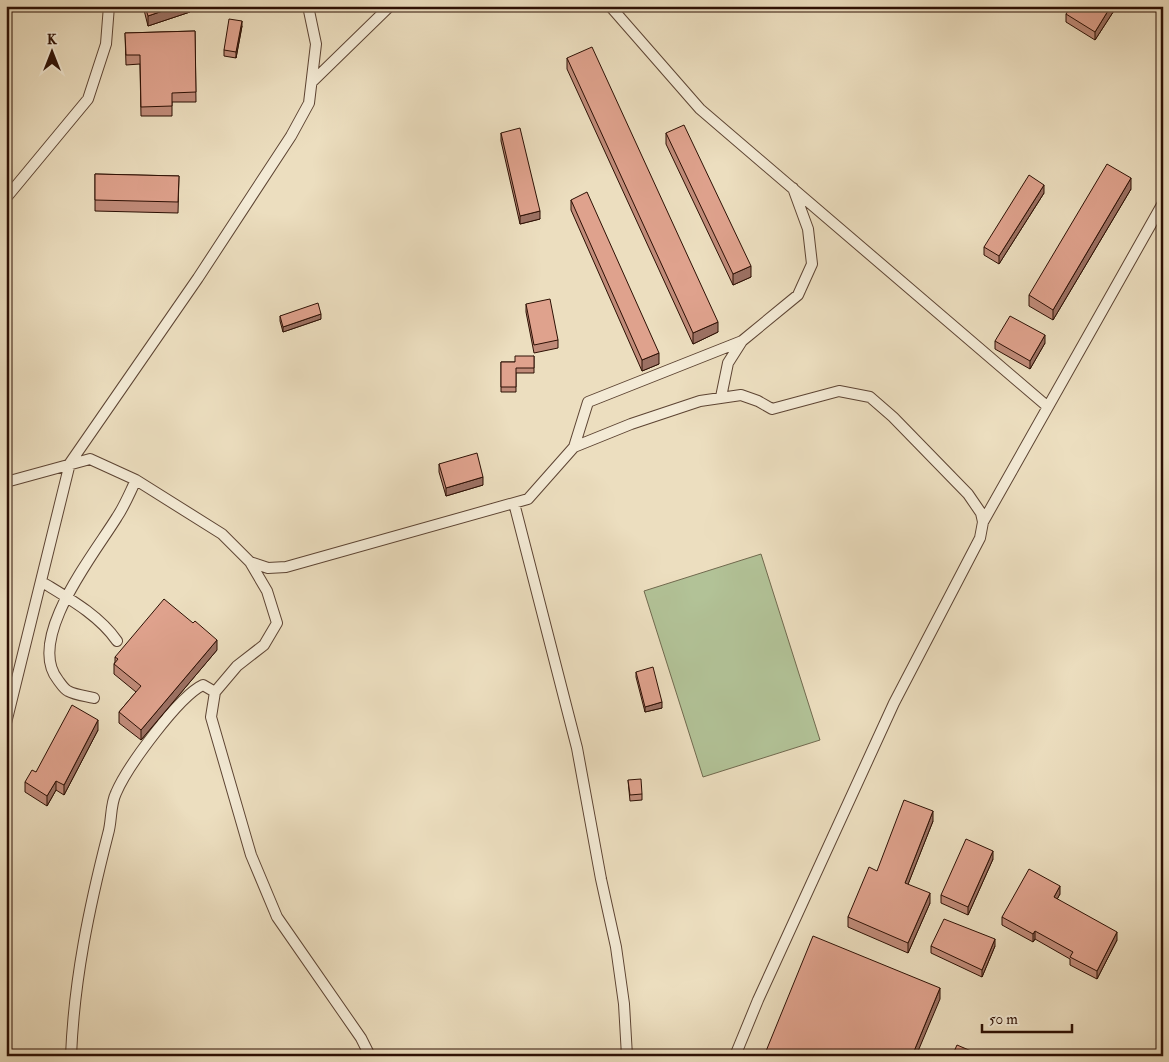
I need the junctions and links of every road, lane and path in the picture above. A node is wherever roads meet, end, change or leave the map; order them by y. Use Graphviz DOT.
graph roads {
  1 [pos="109,6"];
  2 [pos="308,6"];
  3 [pos="390,6"];
  4 [pos="610,6"];
  5 [pos="311,83"];
  6 [pos="793,187"];
  7 [pos="6,198"];
  8 [pos="1163,203"];
  9 [pos="742,340"];
  10 [pos="721,397"];
  11 [pos="1048,407"];
  12 [pos="574,447"];
  13 [pos="70,463"];
  14 [pos="136,480"];
  15 [pos="6,482"];
  16 [pos="514,503"];
  17 [pos="983,522"];
  18 [pos="250,562"];
  19 [pos="42,582"];
  20 [pos="66,597"];
  21 [pos="116,641"];
  22 [pos="215,692"];
  23 [pos="94,698"];
  24 [pos="6,723"];
  25 [pos="71,1056"];
  26 [pos="370,1056"];
  27 [pos="627,1056"];
  28 [pos="735,1056"];
  1 -- 7 [label="street"];
  2 -- 5 [label="street"];
  3 -- 5 [label="street"];
  4 -- 6 [label="street"];
  5 -- 13 [label="street"];
  6 -- 9 [label="street"];
  6 -- 11 [label="street"];
  8 -- 11 [label="street"];
  9 -- 10 [label="street"];
  9 -- 12 [label="street"];
  10 -- 12 [label="street"];
  10 -- 17 [label="street"];
  11 -- 17 [label="street"];
  12 -- 16 [label="street"];
  13 -- 14 [label="street"];
  13 -- 15 [label="street"];
  13 -- 19 [label="street"];
  14 -- 18 [label="street"];
  14 -- 20 [label="street"];
  16 -- 18 [label="street"];
  16 -- 27 [label="street"];
  17 -- 28 [label="street"];
  18 -- 22 [label="street"];
  19 -- 20 [label="street"];
  19 -- 24 [label="street"];
  20 -- 21 [label="street"];
  20 -- 23 [label="street"];
  22 -- 25 [label="street"];
  22 -- 26 [label="street"];
}
